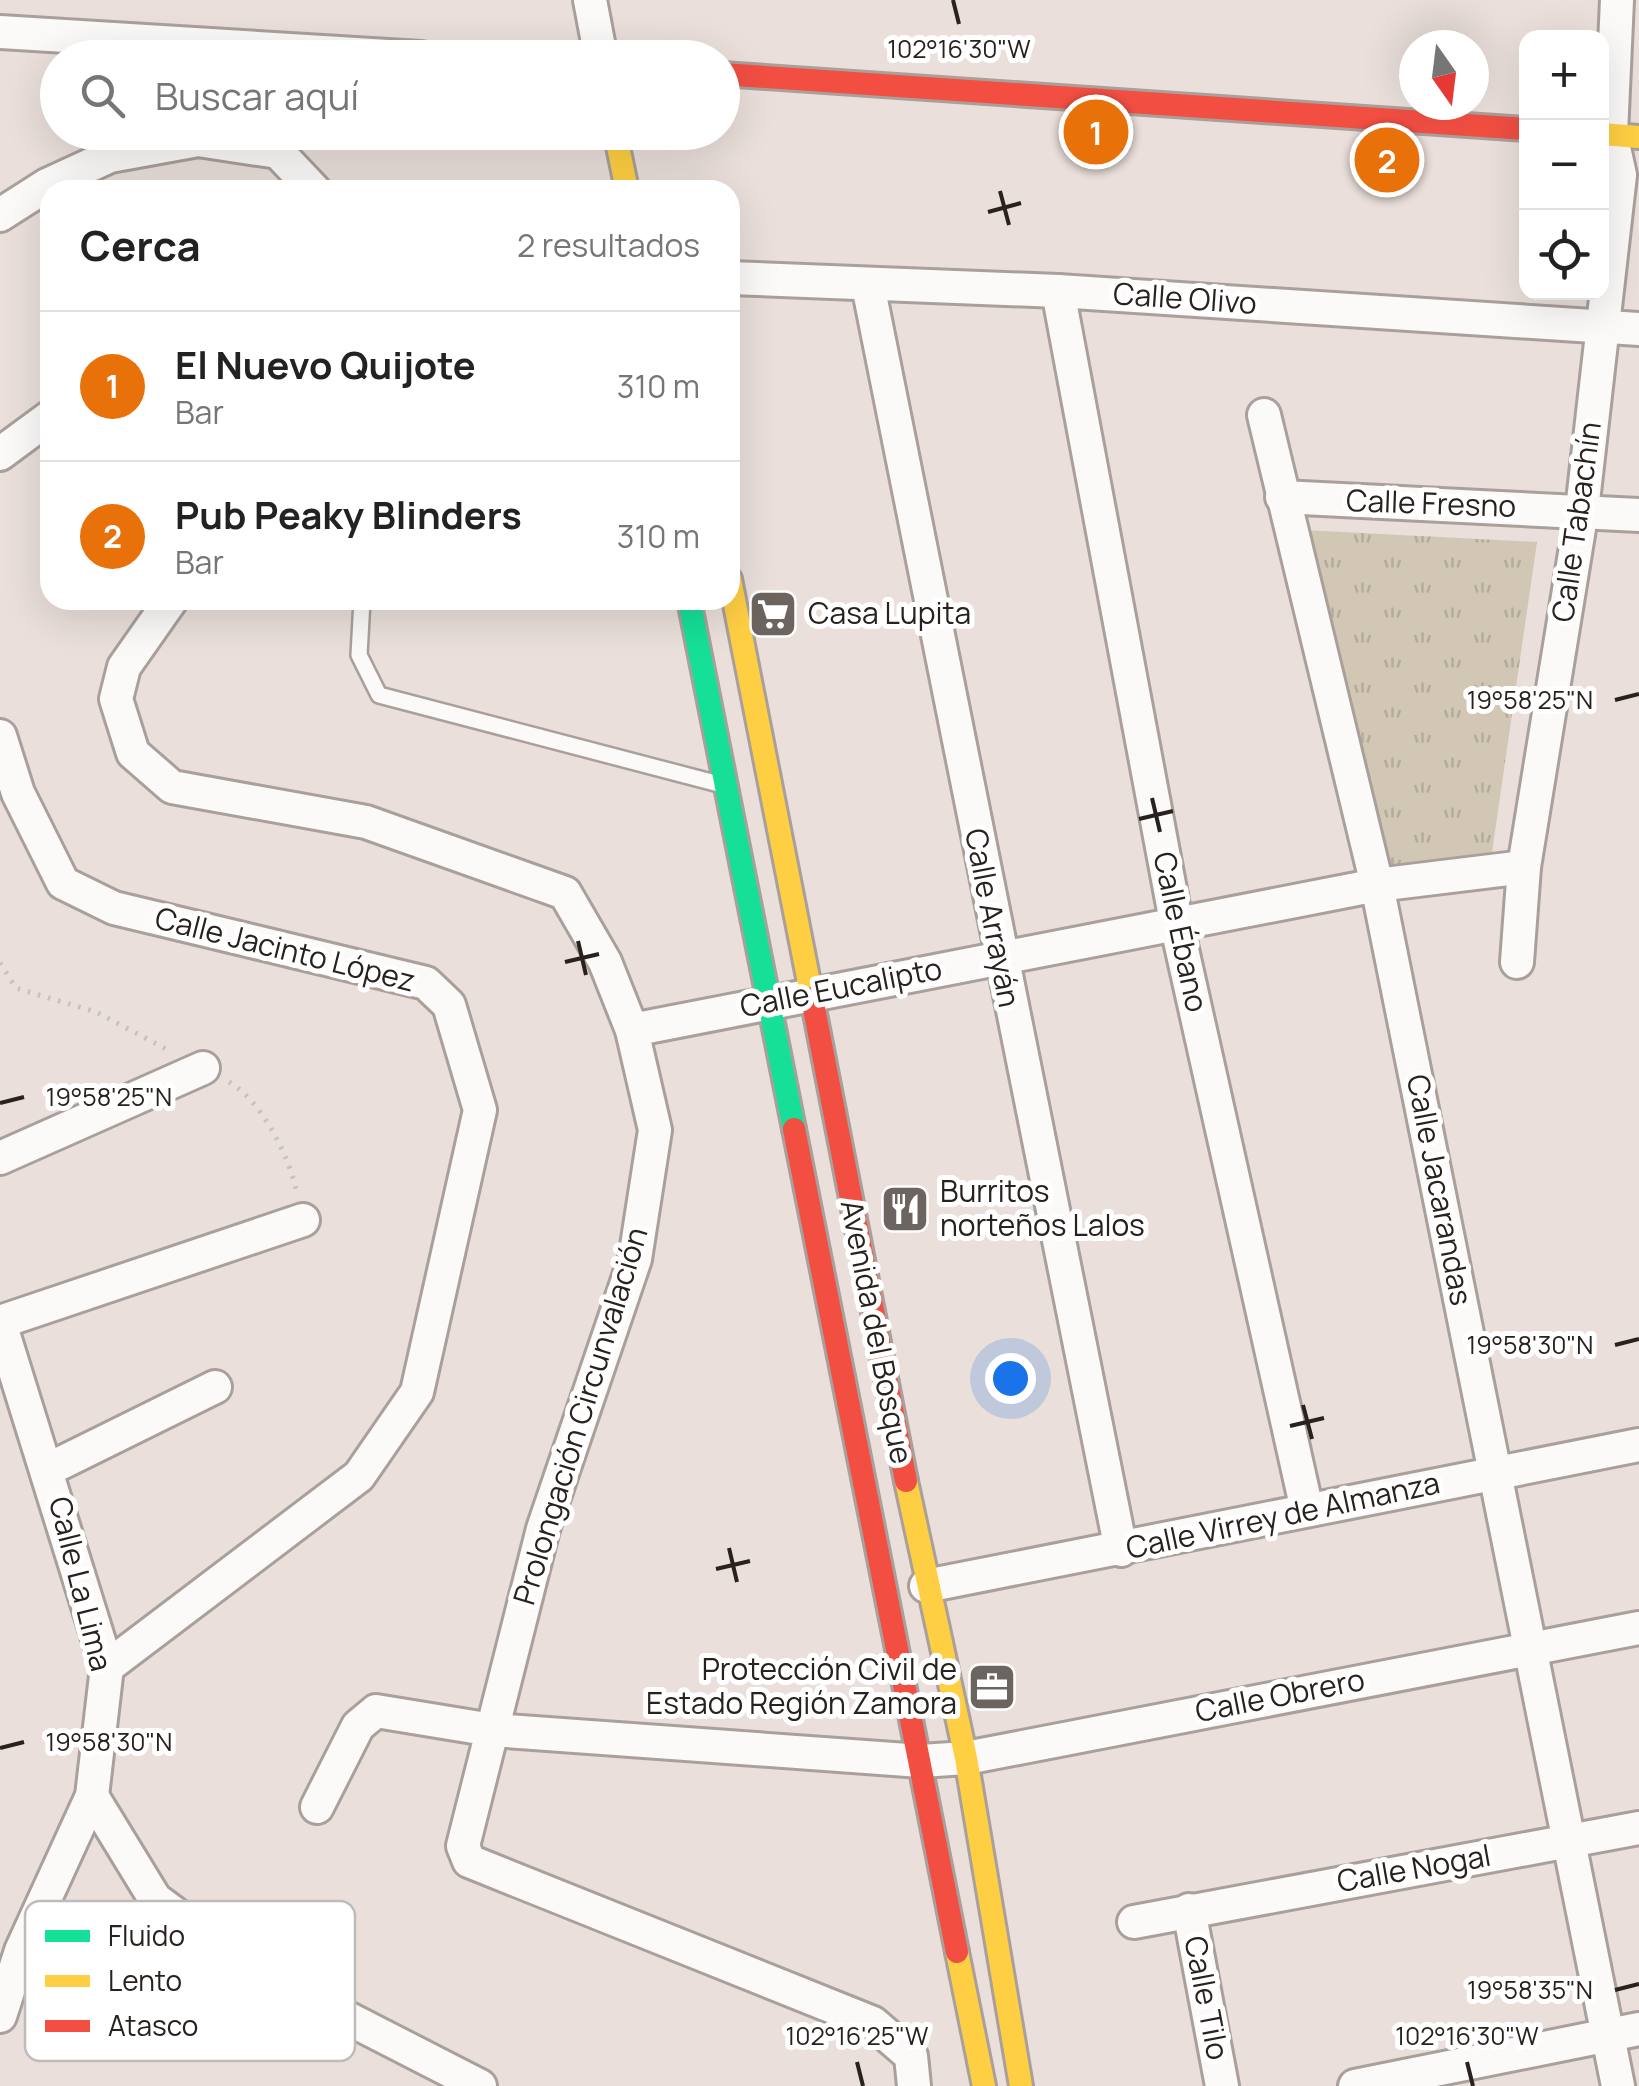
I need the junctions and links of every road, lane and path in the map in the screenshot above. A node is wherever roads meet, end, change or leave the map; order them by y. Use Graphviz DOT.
graph roads {
  1 [pos="590,0"];
  2 [pos="1617,0"];
  3 [pos="0,32"];
  4 [pos="101,40"];
  5 [pos="597,40"];
  6 [pos="740,75"];
  7 [pos="1519,129"];
  8 [pos="1622,136"];
  9 [pos="143,150"];
  10 [pos="284,150"];
  11 [pos="618,150"];
  12 [pos="57,180"];
  13 [pos="306,180"];
  14 [pos="624,180"];
  15 [pos="40,189"];
  16 [pos="0,215"];
  17 [pos="740,279"];
  18 [pos="868,285"];
  19 [pos="1058,291"];
  20 [pos="1602,327"];
  21 [pos="1639,329"];
  22 [pos="1264,415"];
  23 [pos="40,424"];
  24 [pos="0,454"];
  25 [pos="1282,497"];
  26 [pos="1582,510"];
  27 [pos="1639,515"];
  28 [pos="165,610"];
  29 [pos="361,610"];
  30 [pos="692,610"];
  31 [pos="733,610"];
  32 [pos="0,736"];
  33 [pos="749,789"];
  34 [pos="1524,867"];
  35 [pos="1377,884"];
  36 [pos="1177,926"];
  37 [pos="1000,956"];
  38 [pos="1517,962"];
  39 [pos="810,996"];
  40 [pos="770,1002"];
  41 [pos="632,1030"];
  42 [pos="202,1068"];
  43 [pos="0,1158"];
  44 [pos="303,1220"];
  45 [pos="0,1322"];
  46 [pos="214,1387"];
  47 [pos="1639,1446"];
  48 [pos="49,1469"];
  49 [pos="1496,1472"];
  50 [pos="1307,1510"];
  51 [pos="1120,1550"];
  52 [pos="926,1586"];
  53 [pos="1639,1628"];
  54 [pos="1532,1647"];
  55 [pos="108,1668"];
  56 [pos="492,1730"];
  57 [pos="966,1758"];
  58 [pos="921,1761"];
  59 [pos="92,1796"];
  60 [pos="317,1807"];
  61 [pos="1639,1828"];
  62 [pos="1568,1840"];
  63 [pos="44,1901"];
  64 [pos="158,1901"];
  65 [pos="1189,1910"];
  66 [pos="1134,1922"];
  67 [pos="25,1943"];
  68 [pos="0,2016"];
  69 [pos="355,2022"];
  70 [pos="1623,2032"];
  71 [pos="1414,2081"];
  72 [pos="480,2086"];
  73 [pos="914,2086"];
  74 [pos="984,2086"];
  75 [pos="1021,2086"];
  76 [pos="1222,2086"];
  77 [pos="1355,2086"];
  78 [pos="1618,2086"];
  1 -- 5 [label="street"];
  2 -- 8 [label="street, Calle Tabachín"];
  3 -- 4 [label="street"];
  6 -- 7 [label="street"];
  8 -- 20 [label="street, Calle Tabachín"];
  9 -- 12 [label="street"];
  10 -- 13 [label="street"];
  11 -- 14 [label="street"];
  15 -- 16 [label="street"];
  17 -- 18 [label="street, Calle Olivo"];
  18 -- 19 [label="street, Calle Olivo"];
  18 -- 37 [label="street, Calle Arrayán"];
  19 -- 20 [label="street, Calle Olivo"];
  19 -- 36 [label="street, Calle Ébano"];
  20 -- 21 [label="street, Calle Olivo"];
  20 -- 26 [label="street, Calle Tabachín"];
  22 -- 25 [label="street, Calle Jacarandas"];
  23 -- 24 [label="street"];
  25 -- 26 [label="street, Calle Fresno"];
  25 -- 35 [label="street, Calle Jacarandas"];
  26 -- 27 [label="street, Calle Fresno"];
  26 -- 34 [label="street, Calle Tabachín"];
  28 -- 41 [label="street, Prolongación Circunvalación"];
  29 -- 33 [label="lane"];
  30 -- 33 [label="street, Avenida del Bosque"];
  31 -- 33 [label="street, Avenida del Bosque"];
  32 -- 55 [label="street, Calle Jacinto López"];
  33 -- 39 [label="street, Avenida del Bosque"];
  33 -- 40 [label="street, Avenida del Bosque"];
  34 -- 35 [label="street, Calle Eucalipto"];
  34 -- 38 [label="street, Calle Tabachín"];
  35 -- 36 [label="street, Calle Eucalipto"];
  35 -- 49 [label="street, Calle Jacarandas"];
  36 -- 37 [label="street, Calle Eucalipto"];
  36 -- 50 [label="street, Calle Ébano"];
  37 -- 39 [label="street, Calle Eucalipto"];
  37 -- 51 [label="street, Calle Arrayán"];
  39 -- 40 [label="street, Calle Eucalipto"];
  39 -- 52 [label="street, Avenida del Bosque"];
  40 -- 41 [label="street, Calle Eucalipto"];
  40 -- 58 [label="street, Avenida del Bosque"];
  41 -- 56 [label="street, Prolongación Circunvalación"];
  42 -- 43 [label="street"];
  44 -- 45 [label="street"];
  45 -- 48 [label="street, Calle La Lima"];
  46 -- 48 [label="street"];
  47 -- 49 [label="street, Calle Virrey de Almanza"];
  48 -- 55 [label="street, Calle La Lima"];
  49 -- 50 [label="street, Calle Virrey de Almanza"];
  49 -- 54 [label="street, Calle Jacarandas"];
  50 -- 51 [label="street, Calle Virrey de Almanza"];
  51 -- 52 [label="street, Calle Virrey de Almanza"];
  52 -- 57 [label="street, Avenida del Bosque"];
  53 -- 54 [label="street, Calle Obrero"];
  54 -- 57 [label="street, Calle Obrero"];
  54 -- 62 [label="street, Calle Jacarandas"];
  55 -- 59 [label="street, Calle La Lima"];
  56 -- 58 [label="street, Calle Obrero"];
  56 -- 60 [label="street, Calle Obrero"];
  56 -- 73 [label="street, Prolongación Circunvalación"];
  57 -- 58 [label="street, Calle Obrero"];
  57 -- 75 [label="street, Avenida del Bosque"];
  58 -- 74 [label="street, Avenida del Bosque"];
  59 -- 63 [label="street, Calle La Lima"];
  59 -- 64 [label="street"];
  61 -- 62 [label="street, Calle Nogal"];
  62 -- 65 [label="street, Calle Nogal"];
  62 -- 70 [label="street, Calle Jacarandas"];
  65 -- 66 [label="street, Calle Nogal"];
  65 -- 76 [label="street, Calle Tilo"];
  67 -- 68 [label="street, Calle La Lima"];
  69 -- 72 [label="street"];
  70 -- 71 [label="street"];
  70 -- 78 [label="street, Calle Jacarandas"];
  71 -- 77 [label="street"];
}
